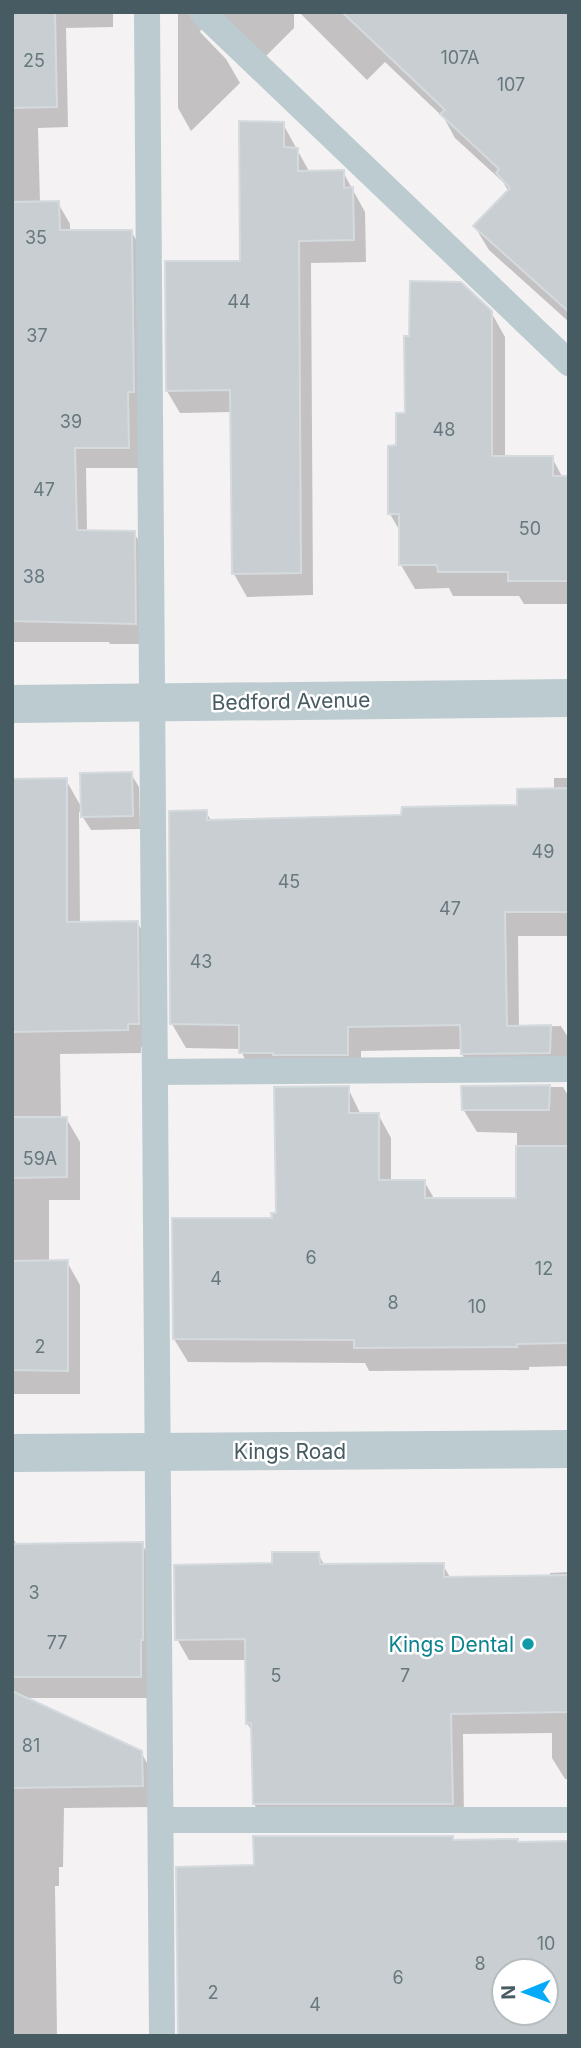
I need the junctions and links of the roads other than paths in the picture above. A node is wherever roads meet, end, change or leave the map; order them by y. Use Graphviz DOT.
graph roads {
  1 [pos="147,12"];
  2 [pos="202,12"];
  3 [pos="569,363"];
  4 [pos="569,698"];
  5 [pos="152,702"];
  6 [pos="12,704"];
  7 [pos="569,1069"];
  8 [pos="155,1072"];
  9 [pos="569,1449"];
  10 [pos="158,1452"];
  11 [pos="12,1453"];
  12 [pos="160,1820"];
  13 [pos="569,1820"];
  14 [pos="162,2036"];
  1 -- 5 [label="lane"];
  2 -- 3 [label="lane"];
  4 -- 5 [label="street, Bedford Avenue"];
  5 -- 6 [label="street, Bedford Avenue"];
  5 -- 8 [label="lane"];
  7 -- 8 [label="lane"];
  8 -- 10 [label="lane"];
  9 -- 10 [label="street, Kings Road"];
  10 -- 11 [label="street, Kings Road"];
  10 -- 12 [label="lane"];
  12 -- 13 [label="lane"];
  12 -- 14 [label="lane"];
}
